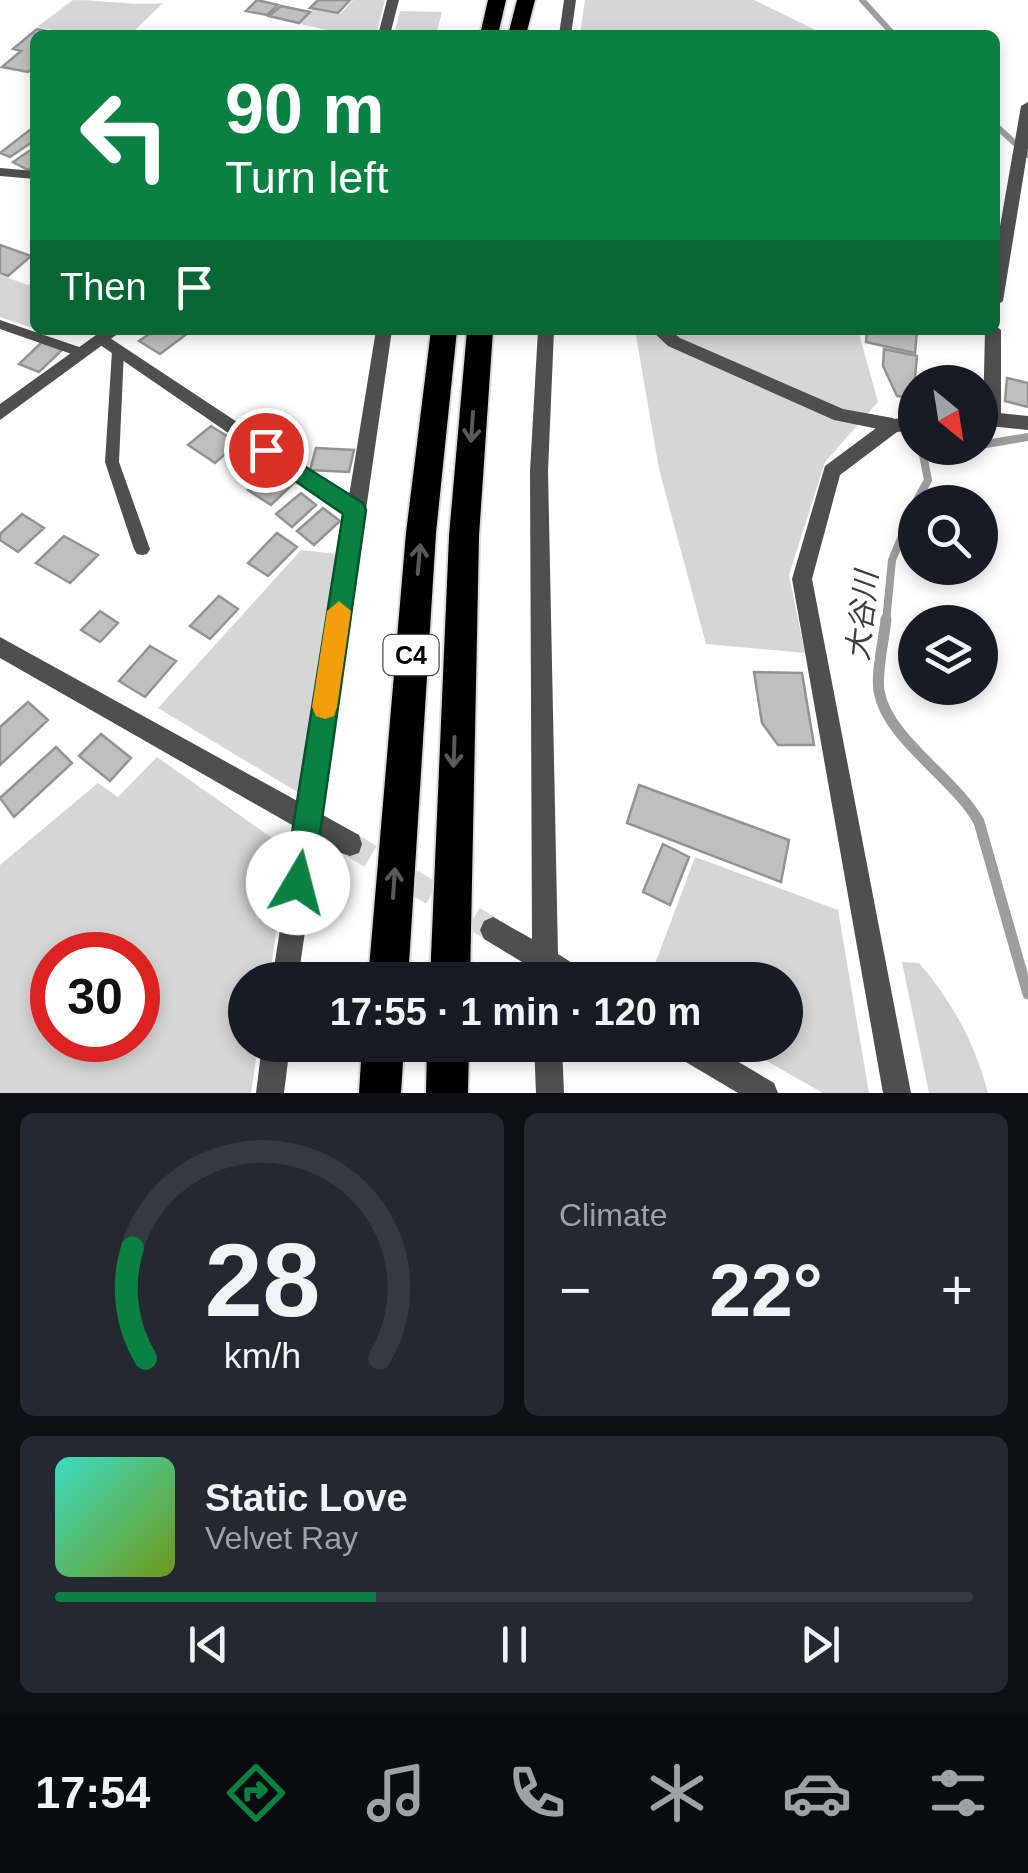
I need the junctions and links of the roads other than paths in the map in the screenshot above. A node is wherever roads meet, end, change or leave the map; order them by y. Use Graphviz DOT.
graph roads {
  1 [pos="394,0"];
  2 [pos="497,0"];
  3 [pos="526,0"];
  4 [pos="570,0"];
  5 [pos="385,30"];
  6 [pos="490,30"];
  7 [pos="518,30"];
  8 [pos="566,30"];
  9 [pos="1028,106"];
  10 [pos="0,172"];
  11 [pos="30,175"];
  12 [pos="1023,185"];
  13 [pos="1000,281"];
  14 [pos="0,324"];
  15 [pos="30,334"];
  16 [pos="32,335"];
  17 [pos="383,335"];
  18 [pos="443,335"];
  19 [pos="480,335"];
  20 [pos="546,335"];
  21 [pos="665,335"];
  22 [pos="993,335"];
  23 [pos="111,341"];
  24 [pos="84,353"];
  25 [pos="990,365"];
  26 [pos="0,412"];
  27 [pos="998,419"];
  28 [pos="1028,422"];
  29 [pos="898,423"];
  30 [pos="898,428"];
  31 [pos="355,510"];
  32 [pos="142,549"];
  33 [pos="0,646"];
  34 [pos="307,818"];
  35 [pos="350,844"];
  36 [pos="492,930"];
  37 [pos="287,962"];
  38 [pos="389,962"];
  39 [pos="451,962"];
  40 [pos="534,962"];
  41 [pos="545,962"];
  42 [pos="274,1062"];
  43 [pos="382,1062"];
  44 [pos="448,1062"];
  45 [pos="549,1062"];
  46 [pos="712,1062"];
  47 [pos="270,1093"];
  48 [pos="380,1093"];
  49 [pos="447,1093"];
  50 [pos="550,1093"];
  51 [pos="764,1093"];
  52 [pos="897,1093"];
  1 -- 5 [label="street"];
  2 -- 6 [label="highway"];
  3 -- 7 [label="highway"];
  4 -- 8 [label="street"];
  9 -- 12 [label="street"];
  10 -- 11 [label="street"];
  12 -- 13 [label="street"];
  14 -- 15 [label="lane"];
  16 -- 24 [label="lane"];
  17 -- 31 [label="street"];
  38 -- 18 [label="highway, C4, one-way"];
  19 -- 39 [label="highway, C4, one-way"];
  20 -- 41 [label="street"];
  21 -- 29 [label="street"];
  22 -- 25 [label="street"];
  23 -- 24 [label="street"];
  23 -- 31 [label="street"];
  23 -- 32 [label="lane"];
  24 -- 26 [label="street"];
  27 -- 28 [label="street"];
  30 -- 52 [label="street"];
  31 -- 34 [label="street"];
  33 -- 34 [label="street"];
  34 -- 35 [label="street"];
  34 -- 37 [label="street"];
  36 -- 40 [label="street"];
  42 -- 47 [label="street"];
  43 -- 48 [label="highway"];
  44 -- 49 [label="highway"];
  45 -- 50 [label="street"];
  46 -- 51 [label="street"];
}
